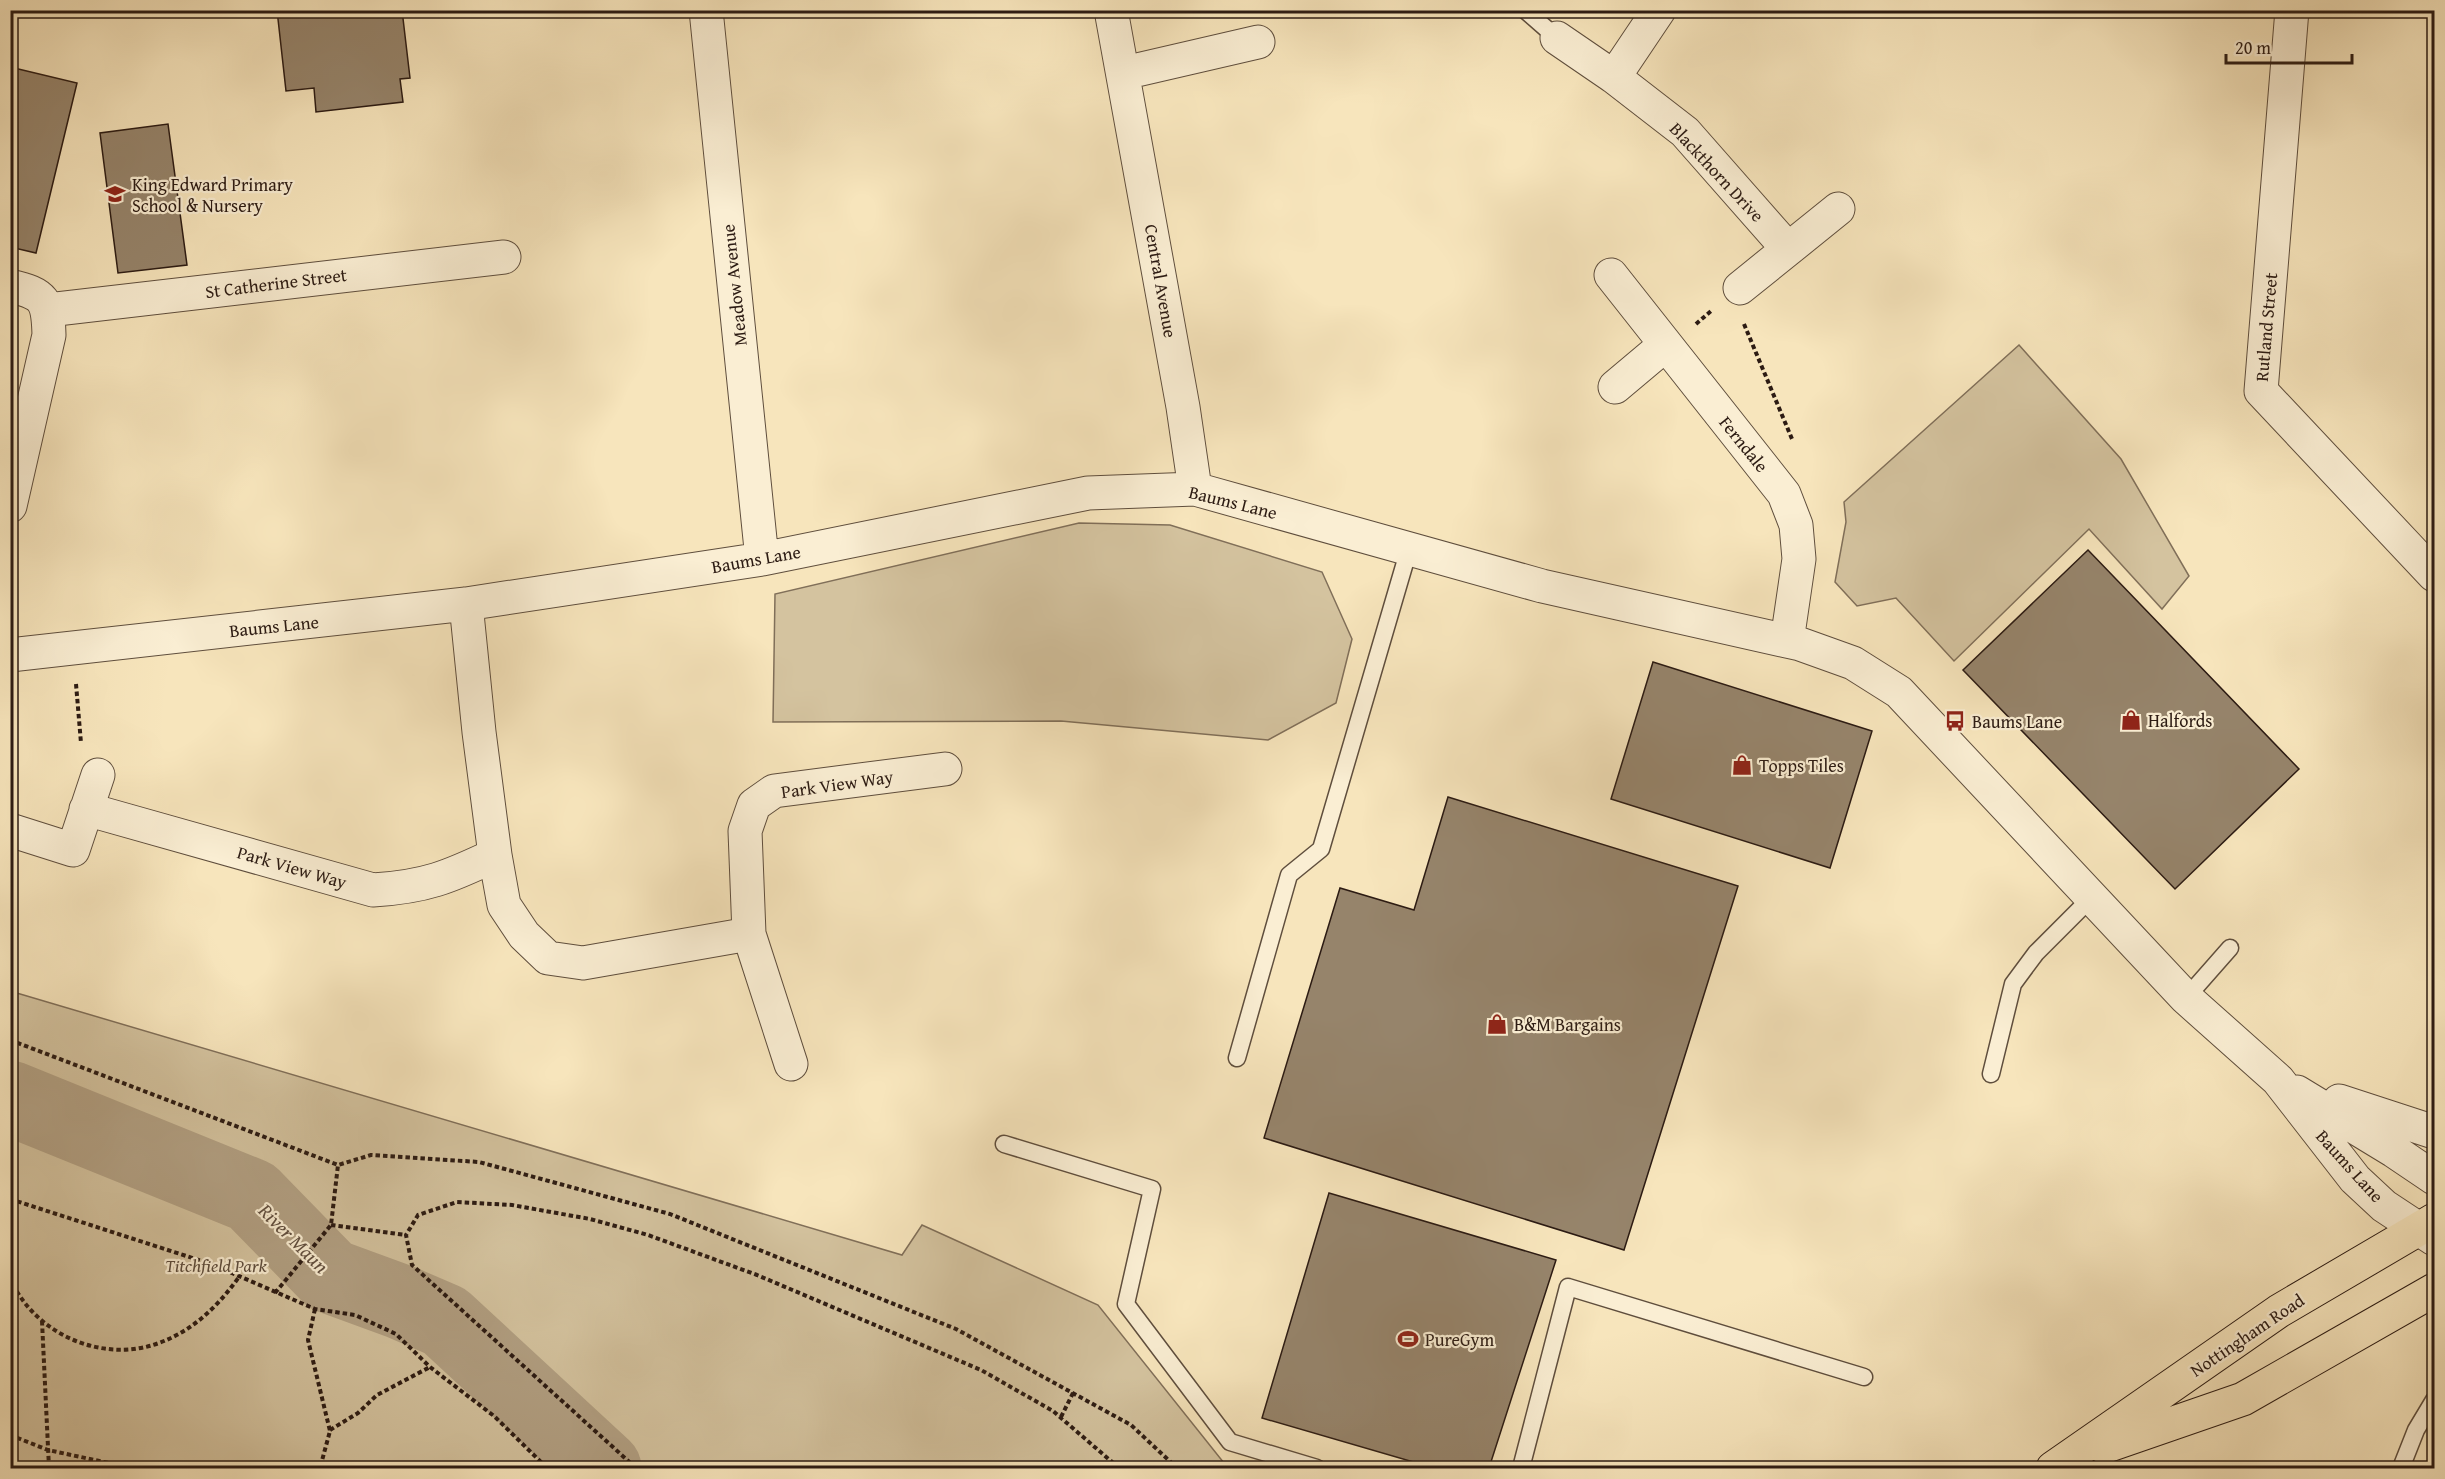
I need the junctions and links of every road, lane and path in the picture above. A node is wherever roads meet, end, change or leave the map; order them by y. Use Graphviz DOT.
graph roads {
  1 [pos="706,10"];
  2 [pos="1111,10"];
  3 [pos="1525,10"];
  4 [pos="1659,10"];
  5 [pos="2292,10"];
  6 [pos="1557,38"];
  7 [pos="1258,42"];
  8 [pos="1124,73"];
  9 [pos="1614,76"];
  10 [pos="1838,209"];
  11 [pos="1788,249"];
  12 [pos="504,257"];
  13 [pos="1611,275"];
  14 [pos="10,286"];
  15 [pos="1740,288"];
  16 [pos="48,310"];
  17 [pos="1666,346"];
  18 [pos="1615,387"];
  19 [pos="1194,489"];
  20 [pos="10,506"];
  21 [pos="1409,549"];
  22 [pos="762,559"];
  23 [pos="2434,575"];
  24 [pos="466,604"];
  25 [pos="1787,640"];
  26 [pos="74,648"];
  27 [pos="10,655"];
  28 [pos="945,769"];
  29 [pos="98,775"];
  30 [pos="86,809"];
  31 [pos="10,830"];
  32 [pos="495,855"];
  33 [pos="2092,897"];
  34 [pos="749,934"];
  35 [pos="2230,948"];
  36 [pos="2186,998"];
  37 [pos="10,1041"];
  38 [pos="1237,1058"];
  39 [pos="791,1064"];
  40 [pos="1991,1074"];
  41 [pos="2278,1080"];
  42 [pos="2434,1132"];
  43 [pos="1004,1144"];
  44 [pos="338,1165"];
  45 [pos="2434,1178"];
  46 [pos="10,1199"];
  47 [pos="331,1225"];
  48 [pos="2430,1230"];
  49 [pos="406,1235"];
  50 [pos="239,1277"];
  51 [pos="10,1278"];
  52 [pos="2434,1290"];
  53 [pos="275,1293"];
  54 [pos="315,1309"];
  55 [pos="42,1321"];
  56 [pos="430,1367"];
  57 [pos="1864,1377"];
  58 [pos="1072,1393"];
  59 [pos="2434,1400"];
  60 [pos="1060,1417"];
  61 [pos="330,1431"];
  62 [pos="10,1435"];
  63 [pos="48,1450"];
  64 [pos="2065,1465"];
  65 [pos="49,1468"];
  66 [pos="132,1468"];
  67 [pos="320,1468"];
  68 [pos="547,1468"];
  69 [pos="636,1468"];
  70 [pos="1119,1468"];
  71 [pos="1177,1468"];
  72 [pos="1317,1468"];
  73 [pos="1524,1468"];
  74 [pos="2402,1468"];
  1 -- 22 [label="street, Meadow Avenue"];
  2 -- 8 [label="street, Central Avenue"];
  3 -- 6 [label="lane"];
  4 -- 9 [label="street"];
  5 -- 23 [label="street, Rutland Street"];
  6 -- 9 [label="street, Blackthorn Drive"];
  7 -- 8 [label="street"];
  8 -- 19 [label="street, Central Avenue"];
  9 -- 11 [label="street, Blackthorn Drive"];
  10 -- 11 [label="street"];
  11 -- 15 [label="street"];
  12 -- 16 [label="street, St Catherine Street"];
  13 -- 17 [label="street, Ferndale"];
  14 -- 16 [label="street"];
  15 -- 17 [label="path"];
  16 -- 20 [label="street"];
  17 -- 18 [label="street"];
  17 -- 25 [label="street, Ferndale"];
  19 -- 21 [label="street, Baums Lane"];
  19 -- 22 [label="street, Baums Lane"];
  21 -- 25 [label="street, Baums Lane"];
  21 -- 38 [label="lane"];
  22 -- 24 [label="street, Baums Lane"];
  24 -- 26 [label="street, Baums Lane"];
  24 -- 32 [label="street"];
  25 -- 33 [label="street, Baums Lane"];
  26 -- 27 [label="street, Baums Lane"];
  26 -- 29 [label="path"];
  28 -- 34 [label="street, Park View Way"];
  29 -- 30 [label="street"];
  30 -- 31 [label="street"];
  30 -- 32 [label="street, Park View Way"];
  32 -- 34 [label="street"];
  33 -- 36 [label="street, Baums Lane"];
  33 -- 40 [label="lane"];
  34 -- 39 [label="street, Park View Way"];
  35 -- 36 [label="lane"];
  36 -- 41 [label="street, Baums Lane"];
  37 -- 44 [label="path"];
  41 -- 42 [label="street, Baums Lane"];
  41 -- 45 [label="street, Baums Lane"];
  41 -- 48 [label="street, Baums Lane"];
  43 -- 72 [label="lane"];
  44 -- 47 [label="path"];
  44 -- 58 [label="path"];
  46 -- 50 [label="path"];
  47 -- 49 [label="path"];
  47 -- 53 [label="path"];
  48 -- 64 [label="highway, Nottingham Road"];
  49 -- 60 [label="path"];
  49 -- 69 [label="path"];
  50 -- 53 [label="path"];
  50 -- 55 [label="path"];
  51 -- 55 [label="path"];
  52 -- 64 [label="highway, Nottingham Road"];
  53 -- 54 [label="path"];
  54 -- 56 [label="path"];
  54 -- 61 [label="path"];
  55 -- 63 [label="path"];
  56 -- 61 [label="path"];
  56 -- 68 [label="path"];
  57 -- 73 [label="lane"];
  58 -- 60 [label="path"];
  58 -- 71 [label="path"];
  59 -- 74 [label="lane"];
  60 -- 70 [label="path"];
  61 -- 67 [label="path"];
  62 -- 63 [label="path"];
  63 -- 65 [label="path"];
  63 -- 66 [label="path"];
}
